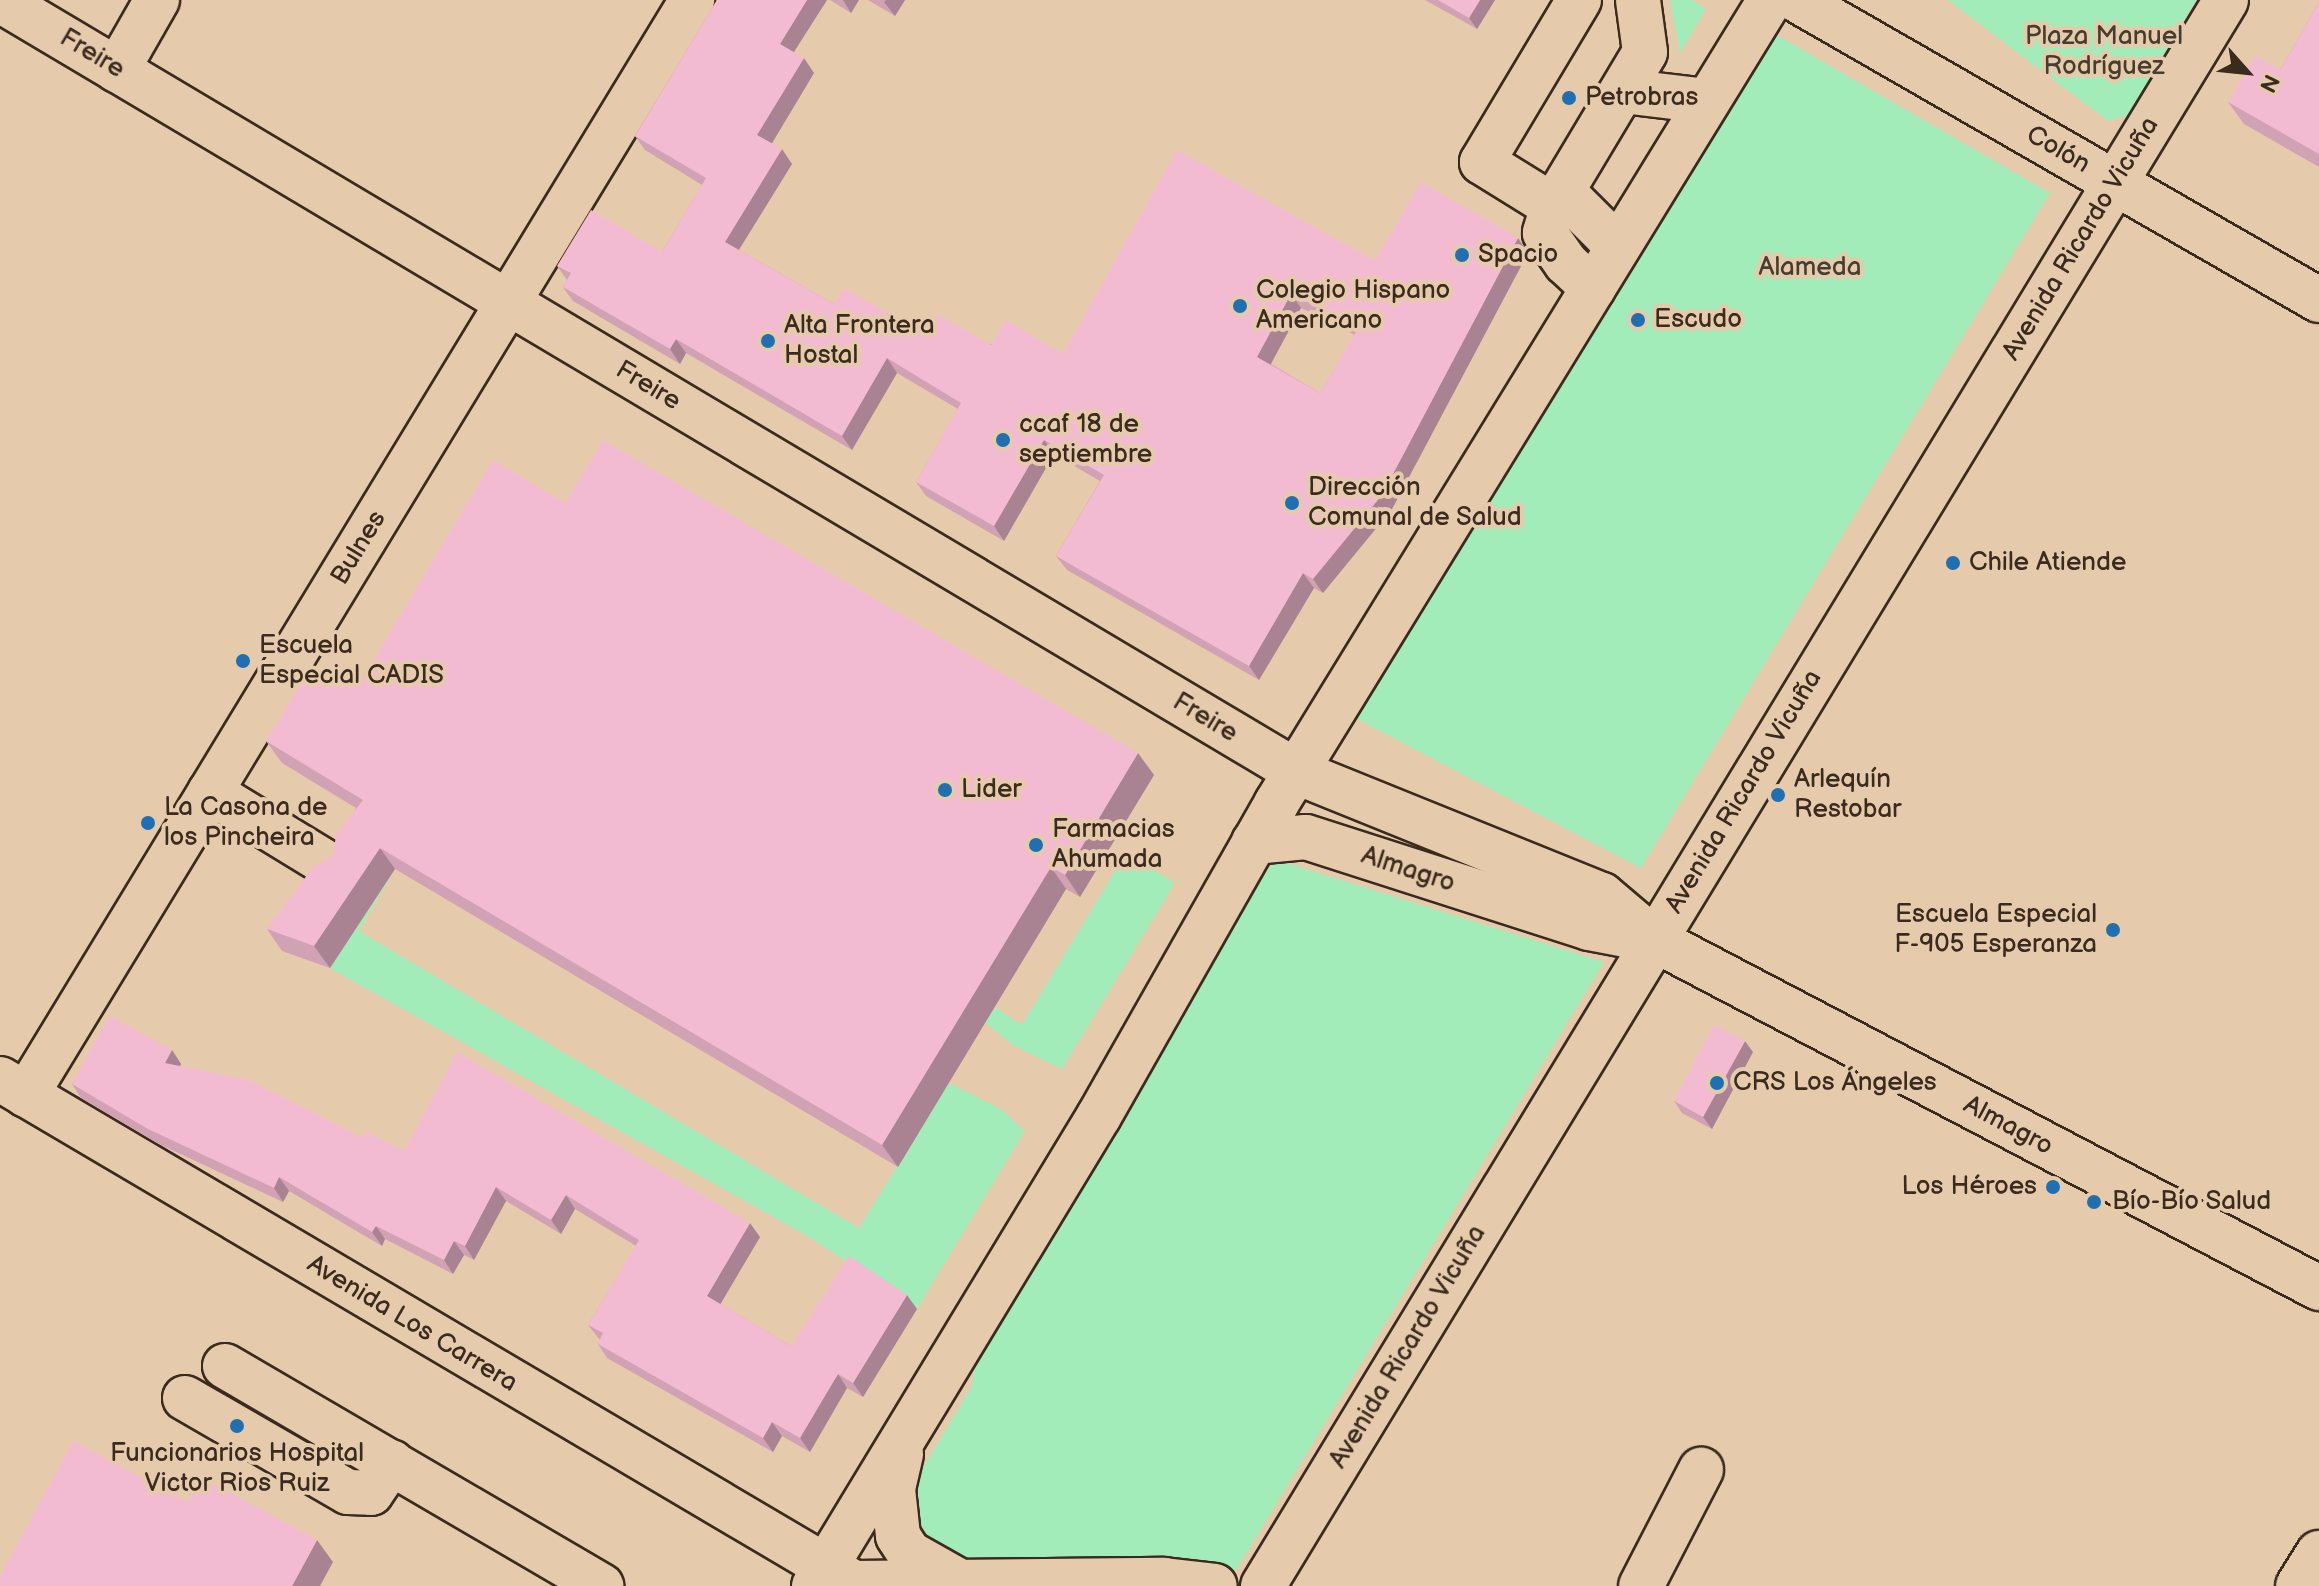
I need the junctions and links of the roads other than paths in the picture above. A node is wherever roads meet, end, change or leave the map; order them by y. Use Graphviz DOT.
graph roads {
  1 [pos="0,0"];
  2 [pos="157,0"];
  3 [pos="692,0"];
  4 [pos="1579,0"];
  5 [pos="1638,0"];
  6 [pos="1770,0"];
  7 [pos="1797,0"];
  8 [pos="2226,0"];
  9 [pos="117,70"];
  10 [pos="1623,91"];
  11 [pos="1707,101"];
  12 [pos="2115,183"];
  13 [pos="1557,198"];
  14 [pos="1618,247"];
  15 [pos="1593,288"];
  16 [pos="2319,300"];
  17 [pos="508,303"];
  18 [pos="1297,772"];
  19 [pos="210,792"];
  20 [pos="1254,842"];
  21 [pos="328,864"];
  22 [pos="1655,940"];
  23 [pos="13,1087"];
  24 [pos="2319,1288"];
  25 [pos="225,1366"];
  26 [pos="185,1398"];
  27 [pos="917,1415"];
  28 [pos="392,1462"];
  29 [pos="1701,1470"];
  30 [pos="2319,1553"];
  31 [pos="819,1577"];
  32 [pos="959,1581"];
  33 [pos="602,1586"];
  34 [pos="1215,1586"];
  35 [pos="1263,1586"];
  36 [pos="1641,1586"];
  37 [pos="2298,1586"];
  1 -- 9 [label="main road, Freire"];
  2 -- 9 [label="main road"];
  3 -- 17 [label="main road, Bulnes"];
  4 -- 13 [label="main road"];
  5 -- 10 [label="main road"];
  6 -- 11 [label="main road"];
  7 -- 12 [label="main road, Colón"];
  8 -- 12 [label="main road, Avenida Ricardo Vicuña"];
  9 -- 17 [label="main road, Freire"];
  10 -- 11 [label="main road"];
  10 -- 13 [label="main road"];
  11 -- 14 [label="main road"];
  12 -- 16 [label="main road, Colón"];
  12 -- 22 [label="main road, Avenida Ricardo Vicuña"];
  13 -- 14 [label="main road"];
  13 -- 15 [label="main road"];
  14 -- 15 [label="main road"];
  15 -- 18 [label="main road"];
  17 -- 18 [label="main road, Freire"];
  17 -- 19 [label="main road, Bulnes"];
  18 -- 20 [label="main road"];
  18 -- 22 [label="main road, Almagro"];
  19 -- 21 [label="main road"];
  19 -- 23 [label="main road, Bulnes"];
  20 -- 22 [label="main road, Almagro"];
  20 -- 27 [label="main road"];
  22 -- 24 [label="main road, Almagro"];
  22 -- 35 [label="main road, Avenida Ricardo Vicuña"];
  23 -- 31 [label="main road, Avenida Los Carrera"];
  25 -- 28 [label="main road"];
  26 -- 28 [label="main road"];
  27 -- 31 [label="main road"];
  27 -- 32 [label="main road"];
  28 -- 33 [label="main road"];
  29 -- 36 [label="main road"];
  30 -- 37 [label="main road"];
  31 -- 32 [label="main road, Avenida Los Carrera"];
  32 -- 34 [label="main road, Avenida Los Carrera"];
}
